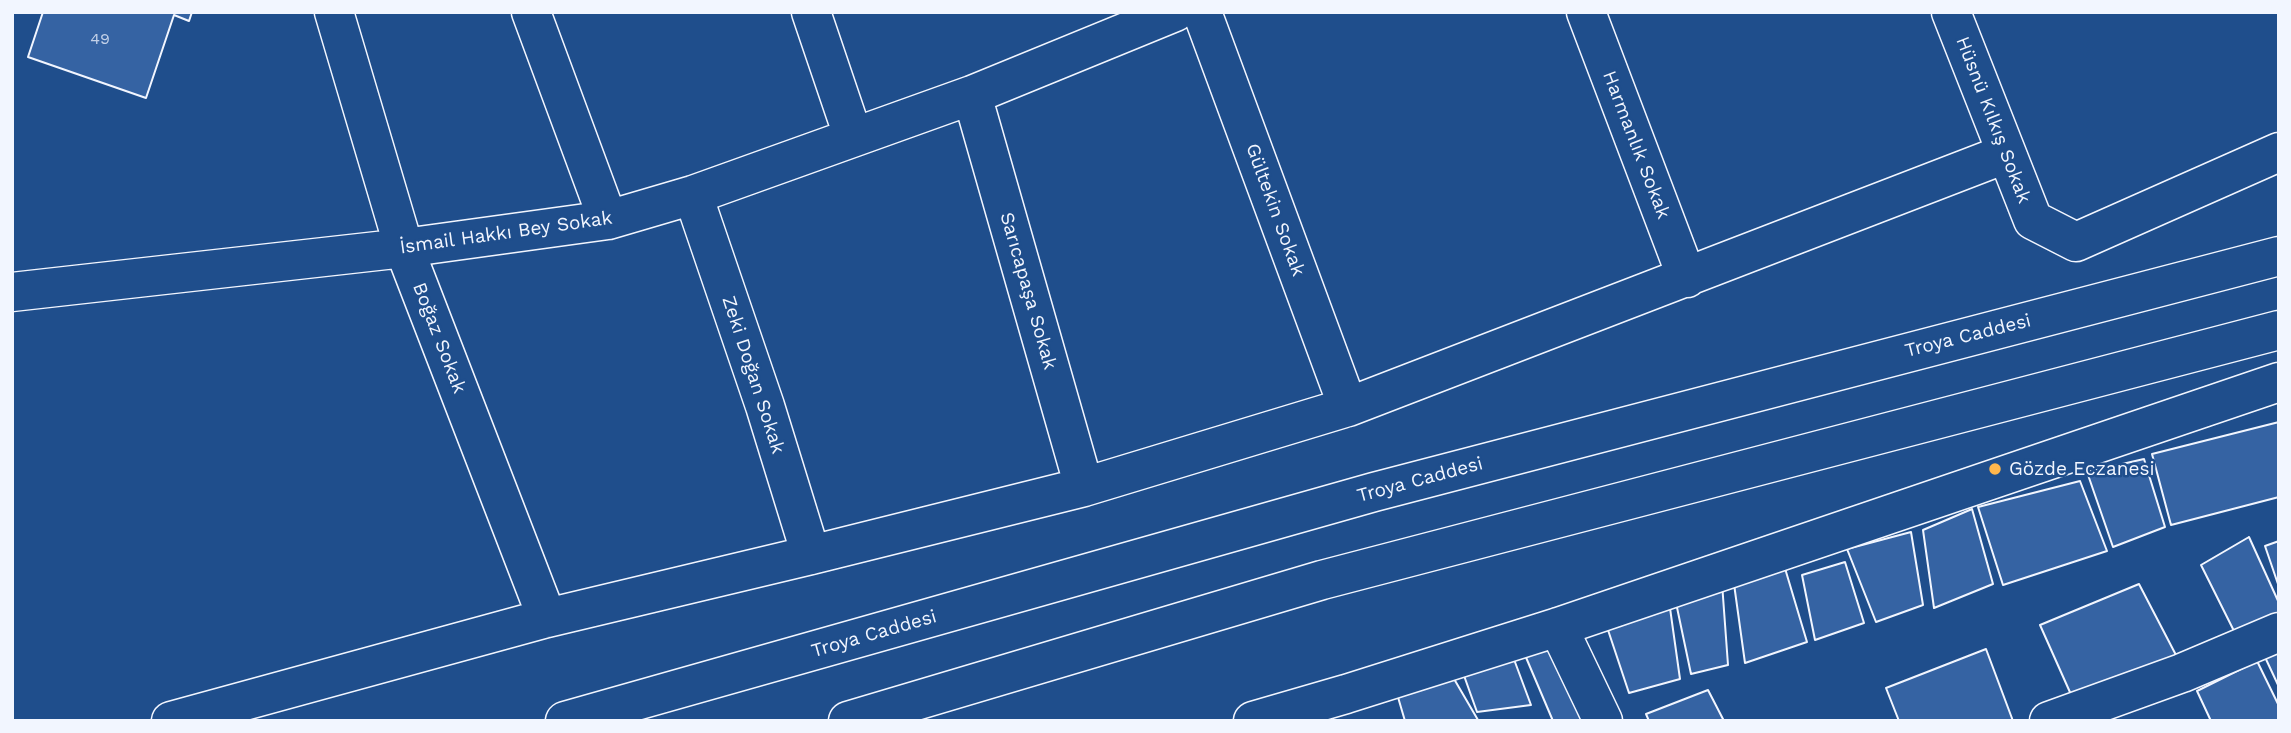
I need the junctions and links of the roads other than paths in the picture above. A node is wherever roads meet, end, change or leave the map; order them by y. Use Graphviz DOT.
graph roads {
  1 [pos="334,12"];
  2 [pos="531,12"];
  3 [pos="811,12"];
  4 [pos="1175,12"];
  5 [pos="1202,12"];
  6 [pos="1586,12"];
  7 [pos="1951,12"];
  8 [pos="972,94"];
  9 [pos="853,136"];
  10 [pos="2279,152"];
  11 [pos="2006,153"];
  12 [pos="693,195"];
  13 [pos="608,220"];
  14 [pos="404,248"];
  15 [pos="2279,256"];
  16 [pos="1686,278"];
  17 [pos="12,292"];
  18 [pos="2279,330"];
  19 [pos="2279,382"];
  20 [pos="1348,407"];
  21 [pos="1084,487"];
  22 [pos="811,555"];
  23 [pos="547,618"];
  24 [pos="1558,627"];
  25 [pos="2279,632"];
  26 [pos="1351,708"];
  27 [pos="171,721"];
  28 [pos="565,721"];
  29 [pos="848,721"];
  30 [pos="1253,721"];
  31 [pos="1603,721"];
  32 [pos="2049,721"];
  1 -- 14 [label="street, Boğaz Sokak"];
  2 -- 13 [label="street"];
  3 -- 9 [label="street"];
  4 -- 8 [label="street, İsmail Hakkı Bey Sokak"];
  5 -- 20 [label="street, Gültekin Sokak"];
  6 -- 16 [label="street, Harmanlık Sokak"];
  7 -- 11 [label="street, Hüsnü Kılkış Sokak"];
  8 -- 9 [label="street, İsmail Hakkı Bey Sokak"];
  8 -- 21 [label="street, Sarıcapaşa Sokak"];
  9 -- 12 [label="street, İsmail Hakkı Bey Sokak"];
  10 -- 11 [label="street, Hüsnü Kılkış Sokak"];
  11 -- 16 [label="street"];
  12 -- 13 [label="street, İsmail Hakkı Bey Sokak"];
  12 -- 22 [label="street, Zeki Doğan Sokak"];
  13 -- 14 [label="street, İsmail Hakkı Bey Sokak"];
  14 -- 17 [label="street, İsmail Hakkı Bey Sokak"];
  14 -- 23 [label="street, Boğaz Sokak"];
  15 -- 28 [label="street, Troya Caddesi"];
  16 -- 20 [label="street"];
  18 -- 29 [label="street"];
  19 -- 24 [label="street"];
  20 -- 21 [label="street"];
  21 -- 22 [label="street"];
  22 -- 23 [label="street"];
  23 -- 27 [label="street"];
  24 -- 26 [label="street"];
  24 -- 31 [label="street"];
  25 -- 32 [label="street"];
  26 -- 30 [label="street"];
}
